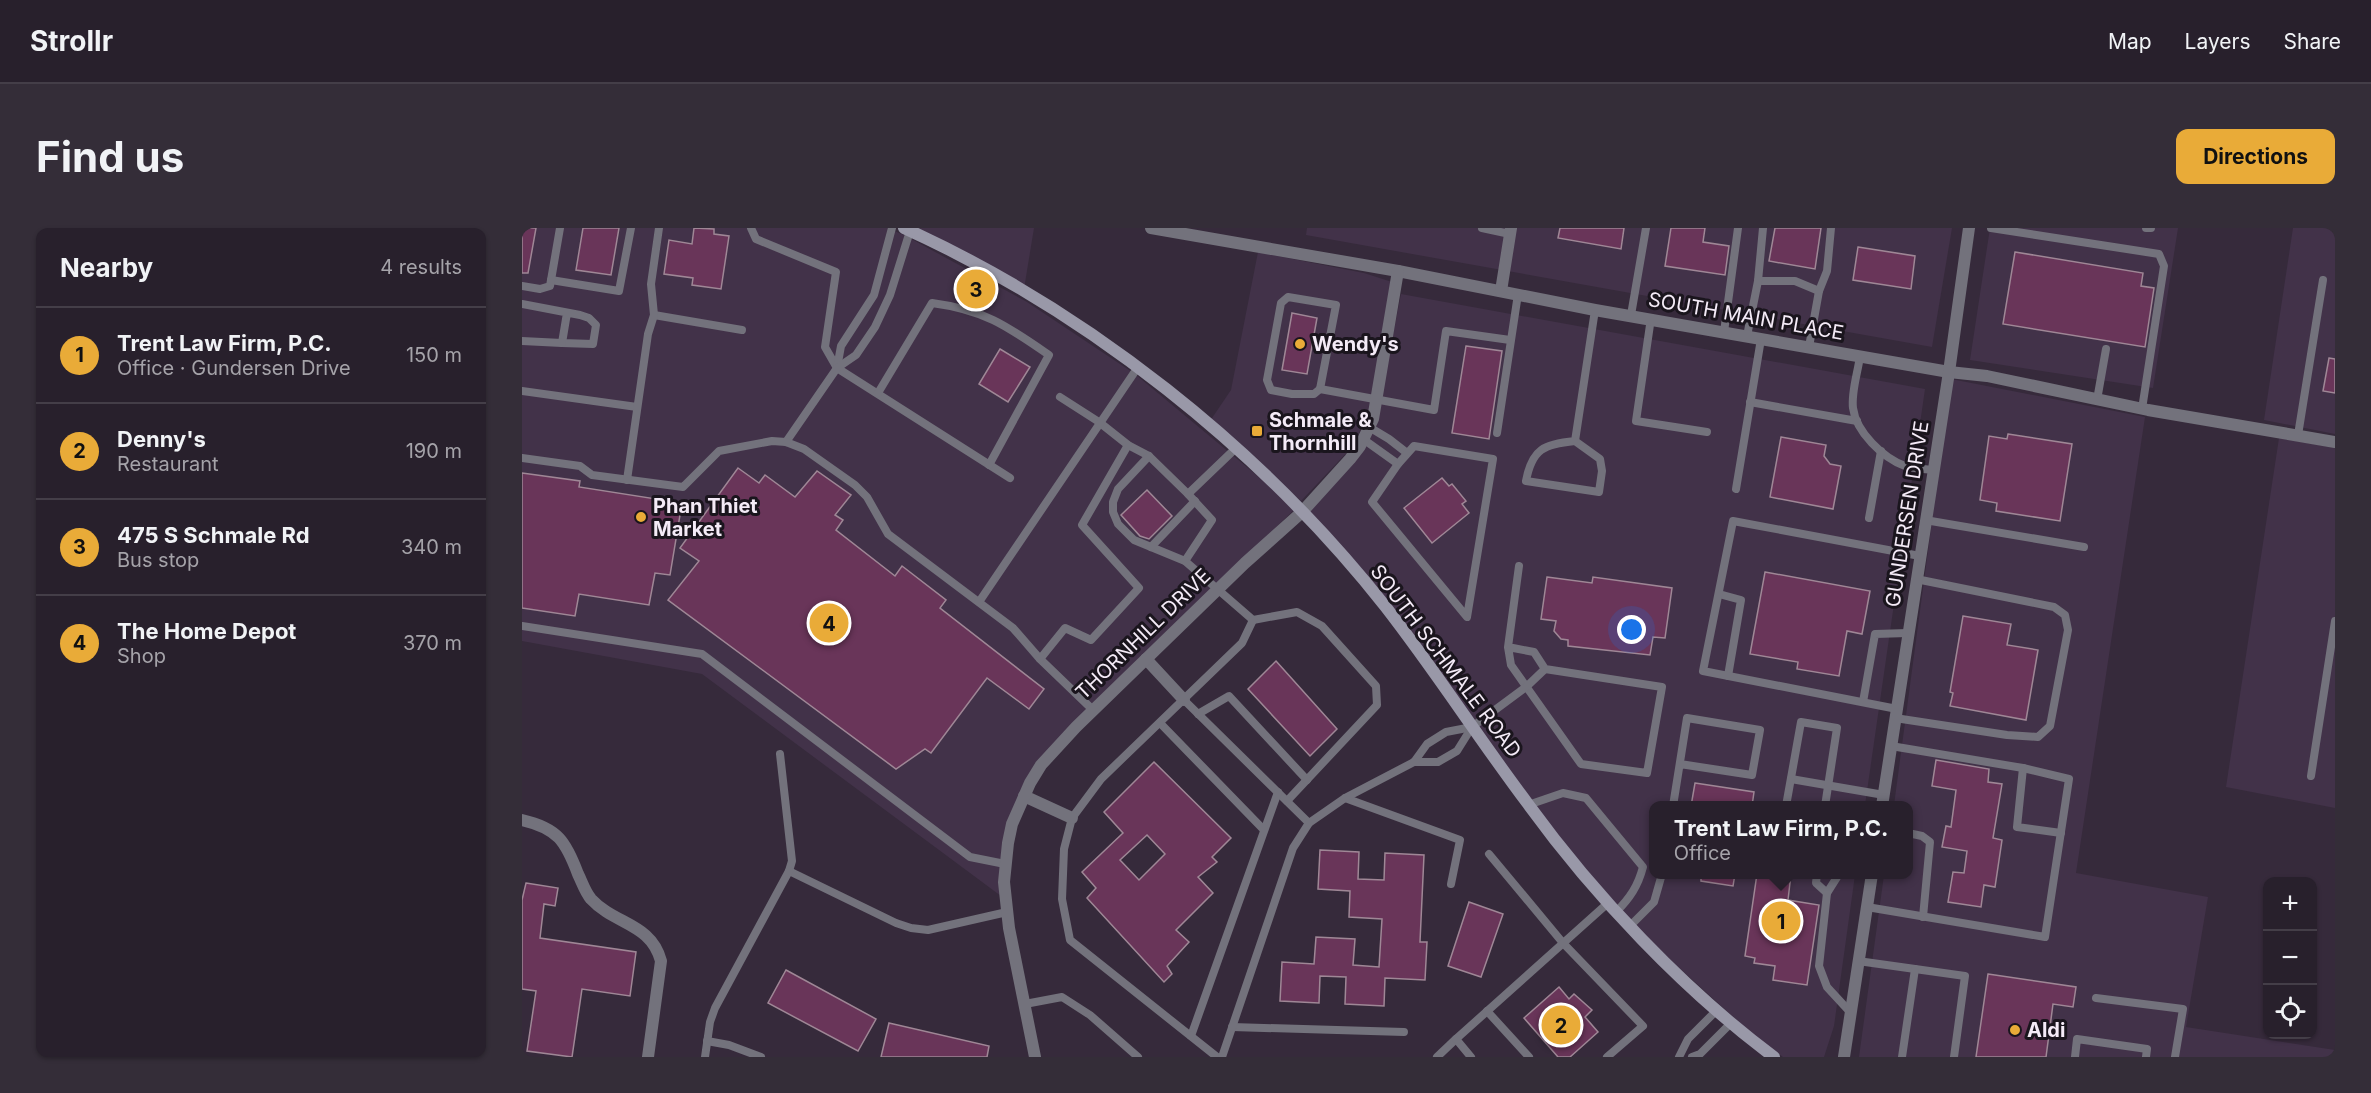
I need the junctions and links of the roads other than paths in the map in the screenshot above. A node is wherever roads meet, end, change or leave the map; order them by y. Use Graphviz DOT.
graph roads {
  1 [pos="560,228"];
  2 [pos="631,228"];
  3 [pos="659,228"];
  4 [pos="751,228"];
  5 [pos="892,228"];
  6 [pos="1150,228"];
  7 [pos="1482,228"];
  8 [pos="1646,228"];
  9 [pos="1738,228"];
  10 [pos="1763,228"];
  11 [pos="1831,228"];
  12 [pos="1969,228"];
  13 [pos="1991,228"];
  14 [pos="2146,228"];
  15 [pos="2151,228"];
  16 [pos="908,229"];
  17 [pos="1168,229"];
  18 [pos="1510,231"];
  19 [pos="1398,271"];
  20 [pos="551,280"];
  21 [pos="2323,280"];
  22 [pos="1758,281"];
  23 [pos="522,286"];
  24 [pos="1501,291"];
  25 [pos="1819,291"];
  26 [pos="1518,294"];
  27 [pos="522,304"];
  28 [pos="1595,310"];
  29 [pos="567,313"];
  30 [pos="654,315"];
  31 [pos="1631,315"];
  32 [pos="1651,318"];
  33 [pos="742,330"];
  34 [pos="1724,332"];
  35 [pos="1747,336"];
  36 [pos="1761,339"];
  37 [pos="1510,340"];
  38 [pos="522,341"];
  39 [pos="562,344"];
  40 [pos="1809,347"];
  41 [pos="2106,349"];
  42 [pos="1860,356"];
  43 [pos="1138,367"];
  44 [pos="837,368"];
  45 [pos="1949,372"];
  46 [pos="1320,389"];
  47 [pos="522,391"];
  48 [pos="878,393"];
  49 [pos="1060,397"];
  50 [pos="1377,399"];
  51 [pos="2097,400"];
  52 [pos="1750,402"];
  53 [pos="637,407"];
  54 [pos="2142,409"];
  55 [pos="1857,421"];
  56 [pos="1099,422"];
  57 [pos="1370,427"];
  58 [pos="1497,432"];
  59 [pos="1707,432"];
  60 [pos="2298,435"];
  61 [pos="1363,440"];
  62 [pos="1575,441"];
  63 [pos="786,442"];
  64 [pos="2335,442"];
  65 [pos="1128,445"];
  66 [pos="1236,448"];
  67 [pos="1881,451"];
  68 [pos="1407,453"];
  69 [pos="1149,456"];
  70 [pos="522,458"];
  71 [pos="1398,464"];
  72 [pos="989,465"];
  73 [pos="1933,470"];
  74 [pos="1010,478"];
  75 [pos="627,480"];
  76 [pos="1736,489"];
  77 [pos="1192,497"];
  78 [pos="1302,512"];
  79 [pos="1869,518"];
  80 [pos="1925,520"];
  81 [pos="1151,547"];
  82 [pos="2084,547"];
  83 [pos="1920,556"];
  84 [pos="1185,561"];
  85 [pos="1519,566"];
  86 [pos="1916,579"];
  87 [pos="1217,590"];
  88 [pos="1719,594"];
  89 [pos="979,602"];
  90 [pos="1253,620"];
  91 [pos="2335,621"];
  92 [pos="522,626"];
  93 [pos="1908,633"];
  94 [pos="1508,647"];
  95 [pos="1040,659"];
  96 [pos="1146,659"];
  97 [pos="1545,669"];
  98 [pos="1728,676"];
  99 [pos="1526,687"];
  100 [pos="1184,700"];
  101 [pos="1863,702"];
  102 [pos="1093,710"];
  103 [pos="1896,713"];
  104 [pos="1198,714"];
  105 [pos="1160,723"];
  106 [pos="1472,727"];
  107 [pos="1891,746"];
  108 [pos="780,754"];
  109 [pos="1414,762"];
  110 [pos="1680,764"];
  111 [pos="2023,768"];
  112 [pos="2312,776"];
  113 [pos="1791,779"];
  114 [pos="1306,780"];
  115 [pos="1829,786"];
  116 [pos="1278,792"];
  117 [pos="1024,796"];
  118 [pos="1345,798"];
  119 [pos="1883,800"];
  120 [pos="1287,801"];
  121 [pos="1674,801"];
  122 [pos="1787,801"];
  123 [pos="1826,801"];
  124 [pos="1528,805"];
  125 [pos="1072,818"];
  126 [pos="522,820"];
  127 [pos="1309,823"];
  128 [pos="1264,830"];
  129 [pos="2061,833"];
  130 [pos="1913,834"];
  131 [pos="1489,854"];
  132 [pos="1005,864"];
  133 [pos="789,871"];
  134 [pos="1661,879"];
  135 [pos="1816,879"];
  136 [pos="1836,879"];
  137 [pos="1871,879"];
  138 [pos="1451,884"];
  139 [pos="1827,893"];
  140 [pos="1867,907"];
  141 [pos="1612,908"];
  142 [pos="1007,912"];
  143 [pos="1923,916"];
  144 [pos="1630,926"];
  145 [pos="1563,943"];
  146 [pos="1858,962"];
  147 [pos="1915,969"];
  148 [pos="2096,998"];
  149 [pos="1024,1004"];
  150 [pos="1717,1010"];
  151 [pos="1487,1011"];
  152 [pos="1851,1013"];
  153 [pos="1731,1023"];
  154 [pos="1232,1027"];
  155 [pos="1404,1032"];
  156 [pos="1191,1036"];
  157 [pos="1456,1039"];
  158 [pos="707,1041"];
  159 [pos="648,1057"];
  160 [pos="705,1057"];
  161 [pos="761,1057"];
  162 [pos="1035,1057"];
  163 [pos="1138,1057"];
  164 [pos="1220,1057"];
  165 [pos="1437,1057"];
  166 [pos="1471,1057"];
  167 [pos="1529,1057"];
  168 [pos="1607,1057"];
  169 [pos="1679,1057"];
  170 [pos="1692,1057"];
  171 [pos="1774,1057"];
  172 [pos="1844,1057"];
  173 [pos="1902,1057"];
  174 [pos="1954,1057"];
  175 [pos="2075,1057"];
  176 [pos="2146,1057"];
  177 [pos="2175,1057"];
  1 -- 20 [label="lane"];
  2 -- 20 [label="lane"];
  3 -- 30 [label="lane"];
  4 -- 44 [label="lane"];
  5 -- 44 [label="lane"];
  6 -- 17 [label="street, SOUTH MAIN PLACE"];
  7 -- 18 [label="lane"];
  8 -- 31 [label="lane"];
  9 -- 34 [label="lane"];
  10 -- 22 [label="lane"];
  11 -- 25 [label="lane"];
  12 -- 45 [label="street, GUNDERSEN DRIVE"];
  13 -- 54 [label="lane"];
  14 -- 15 [label="lane"];
  16 -- 43 [label="main road, SOUTH SCHMALE ROAD"];
  16 -- 44 [label="lane"];
  17 -- 19 [label="street, SOUTH MAIN PLACE"];
  18 -- 24 [label="street"];
  19 -- 24 [label="street, SOUTH MAIN PLACE"];
  19 -- 50 [label="street, THORNHILL DRIVE"];
  20 -- 23 [label="lane"];
  21 -- 60 [label="lane"];
  22 -- 25 [label="lane"];
  22 -- 35 [label="lane"];
  24 -- 26 [label="street, SOUTH MAIN PLACE"];
  25 -- 40 [label="lane"];
  26 -- 28 [label="street, SOUTH MAIN PLACE"];
  26 -- 37 [label="lane"];
  27 -- 29 [label="lane"];
  28 -- 31 [label="street, SOUTH MAIN PLACE"];
  28 -- 62 [label="lane"];
  29 -- 39 [label="lane"];
  29 -- 39 [label="lane"];
  30 -- 33 [label="lane"];
  30 -- 53 [label="lane"];
  31 -- 32 [label="street, SOUTH MAIN PLACE"];
  32 -- 34 [label="street, SOUTH MAIN PLACE"];
  32 -- 59 [label="lane"];
  34 -- 35 [label="street, SOUTH MAIN PLACE"];
  35 -- 36 [label="street, SOUTH MAIN PLACE"];
  36 -- 40 [label="street, SOUTH MAIN PLACE"];
  36 -- 52 [label="lane"];
  37 -- 50 [label="lane"];
  37 -- 58 [label="lane"];
  38 -- 39 [label="lane"];
  40 -- 42 [label="street, SOUTH MAIN PLACE"];
  41 -- 51 [label="lane"];
  42 -- 45 [label="street, SOUTH MAIN PLACE"];
  42 -- 55 [label="lane"];
  43 -- 56 [label="lane"];
  43 -- 66 [label="main road, SOUTH SCHMALE ROAD"];
  44 -- 48 [label="lane"];
  44 -- 63 [label="lane"];
  45 -- 51 [label="street, SOUTH MAIN PLACE"];
  45 -- 73 [label="street, GUNDERSEN DRIVE"];
  46 -- 46 [label="lane"];
  46 -- 50 [label="lane"];
  47 -- 53 [label="lane"];
  48 -- 72 [label="lane"];
  48 -- 72 [label="lane"];
  49 -- 56 [label="lane"];
  50 -- 57 [label="street, THORNHILL DRIVE"];
  51 -- 54 [label="street, SOUTH MAIN PLACE"];
  52 -- 55 [label="lane"];
  52 -- 76 [label="lane"];
  53 -- 75 [label="lane"];
  54 -- 60 [label="street, SOUTH MAIN PLACE"];
  55 -- 67 [label="lane"];
  56 -- 65 [label="lane"];
  56 -- 89 [label="lane"];
  57 -- 61 [label="street, THORNHILL DRIVE"];
  57 -- 68 [label="lane"];
  60 -- 64 [label="street, SOUTH MAIN PLACE"];
  61 -- 71 [label="lane"];
  61 -- 78 [label="street, THORNHILL DRIVE"];
  62 -- 62 [label="lane"];
  63 -- 75 [label="lane"];
  63 -- 89 [label="lane"];
  65 -- 69 [label="lane"];
  65 -- 95 [label="lane"];
  66 -- 77 [label="lane"];
  66 -- 78 [label="main road, SOUTH SCHMALE ROAD"];
  67 -- 73 [label="lane"];
  67 -- 79 [label="lane"];
  68 -- 71 [label="lane"];
  68 -- 71 [label="lane"];
  69 -- 77 [label="lane"];
  69 -- 81 [label="lane"];
  70 -- 75 [label="lane"];
  72 -- 74 [label="lane"];
  73 -- 80 [label="street, GUNDERSEN DRIVE"];
  77 -- 81 [label="lane"];
  77 -- 84 [label="lane"];
  78 -- 87 [label="street, THORNHILL DRIVE"];
  78 -- 106 [label="main road, SOUTH SCHMALE ROAD"];
  80 -- 82 [label="lane"];
  80 -- 83 [label="street, GUNDERSEN DRIVE"];
  81 -- 84 [label="lane"];
  83 -- 86 [label="street, GUNDERSEN DRIVE"];
  83 -- 88 [label="lane"];
  84 -- 87 [label="lane"];
  85 -- 94 [label="lane"];
  86 -- 93 [label="street, GUNDERSEN DRIVE"];
  86 -- 103 [label="lane"];
  87 -- 90 [label="lane"];
  87 -- 96 [label="street, THORNHILL DRIVE"];
  88 -- 98 [label="lane"];
  88 -- 98 [label="lane"];
  89 -- 95 [label="lane"];
  90 -- 100 [label="lane"];
  90 -- 114 [label="lane"];
  91 -- 112 [label="lane"];
  92 -- 132 [label="lane"];
  93 -- 101 [label="lane"];
  93 -- 103 [label="street, GUNDERSEN DRIVE"];
  94 -- 97 [label="lane"];
  94 -- 99 [label="lane"];
  95 -- 102 [label="lane"];
  96 -- 100 [label="street"];
  96 -- 102 [label="street, THORNHILL DRIVE"];
  97 -- 99 [label="lane"];
  97 -- 99 [label="lane"];
  98 -- 101 [label="lane"];
  99 -- 106 [label="lane"];
  100 -- 104 [label="lane"];
  100 -- 105 [label="lane"];
  101 -- 103 [label="lane"];
  102 -- 117 [label="street, THORNHILL DRIVE"];
  103 -- 107 [label="street, GUNDERSEN DRIVE"];
  104 -- 114 [label="lane"];
  104 -- 116 [label="lane"];
  105 -- 125 [label="lane"];
  105 -- 128 [label="lane"];
  106 -- 109 [label="lane"];
  106 -- 109 [label="lane"];
  106 -- 124 [label="main road, SOUTH SCHMALE ROAD"];
  107 -- 111 [label="lane"];
  107 -- 119 [label="street, GUNDERSEN DRIVE"];
  108 -- 133 [label="lane"];
  109 -- 118 [label="lane"];
  110 -- 110 [label="lane"];
  110 -- 121 [label="lane"];
  111 -- 129 [label="lane"];
  111 -- 129 [label="lane"];
  113 -- 115 [label="lane"];
  113 -- 115 [label="lane"];
  113 -- 122 [label="lane"];
  114 -- 120 [label="lane"];
  115 -- 119 [label="lane"];
  115 -- 123 [label="lane"];
  116 -- 120 [label="lane"];
  116 -- 128 [label="lane"];
  117 -- 125 [label="street"];
  117 -- 132 [label="street, THORNHILL DRIVE"];
  118 -- 127 [label="lane"];
  118 -- 138 [label="lane"];
  120 -- 127 [label="lane"];
  124 -- 141 [label="main road, SOUTH SCHMALE ROAD"];
  124 -- 141 [label="lane"];
  125 -- 156 [label="lane"];
  126 -- 159 [label="street"];
  127 -- 154 [label="lane"];
  128 -- 156 [label="lane"];
  129 -- 143 [label="lane"];
  130 -- 143 [label="lane"];
  131 -- 145 [label="lane"];
  132 -- 142 [label="street, THORNHILL DRIVE"];
  133 -- 142 [label="lane"];
  133 -- 158 [label="lane"];
  134 -- 144 [label="lane"];
  135 -- 139 [label="lane"];
  136 -- 139 [label="lane"];
  137 -- 140 [label="street"];
  139 -- 152 [label="lane"];
  140 -- 143 [label="lane"];
  140 -- 146 [label="street"];
  141 -- 144 [label="main road, SOUTH SCHMALE ROAD"];
  141 -- 145 [label="lane"];
  142 -- 149 [label="street, THORNHILL DRIVE"];
  144 -- 150 [label="main road, SOUTH SCHMALE ROAD"];
  145 -- 151 [label="lane"];
  145 -- 168 [label="lane"];
  146 -- 147 [label="lane"];
  146 -- 152 [label="street"];
  147 -- 173 [label="lane"];
  147 -- 174 [label="lane"];
  148 -- 177 [label="lane"];
  149 -- 162 [label="street, THORNHILL DRIVE"];
  149 -- 163 [label="lane"];
  150 -- 153 [label="main road, SOUTH SCHMALE ROAD"];
  150 -- 169 [label="lane"];
  151 -- 157 [label="lane"];
  151 -- 167 [label="lane"];
  152 -- 172 [label="street"];
  153 -- 170 [label="lane"];
  153 -- 171 [label="main road, SOUTH SCHMALE ROAD"];
  154 -- 155 [label="lane"];
  154 -- 164 [label="lane"];
  156 -- 164 [label="lane"];
  157 -- 165 [label="lane"];
  157 -- 166 [label="lane"];
  158 -- 160 [label="lane"];
  158 -- 161 [label="lane"];
  175 -- 176 [label="lane"];
}
